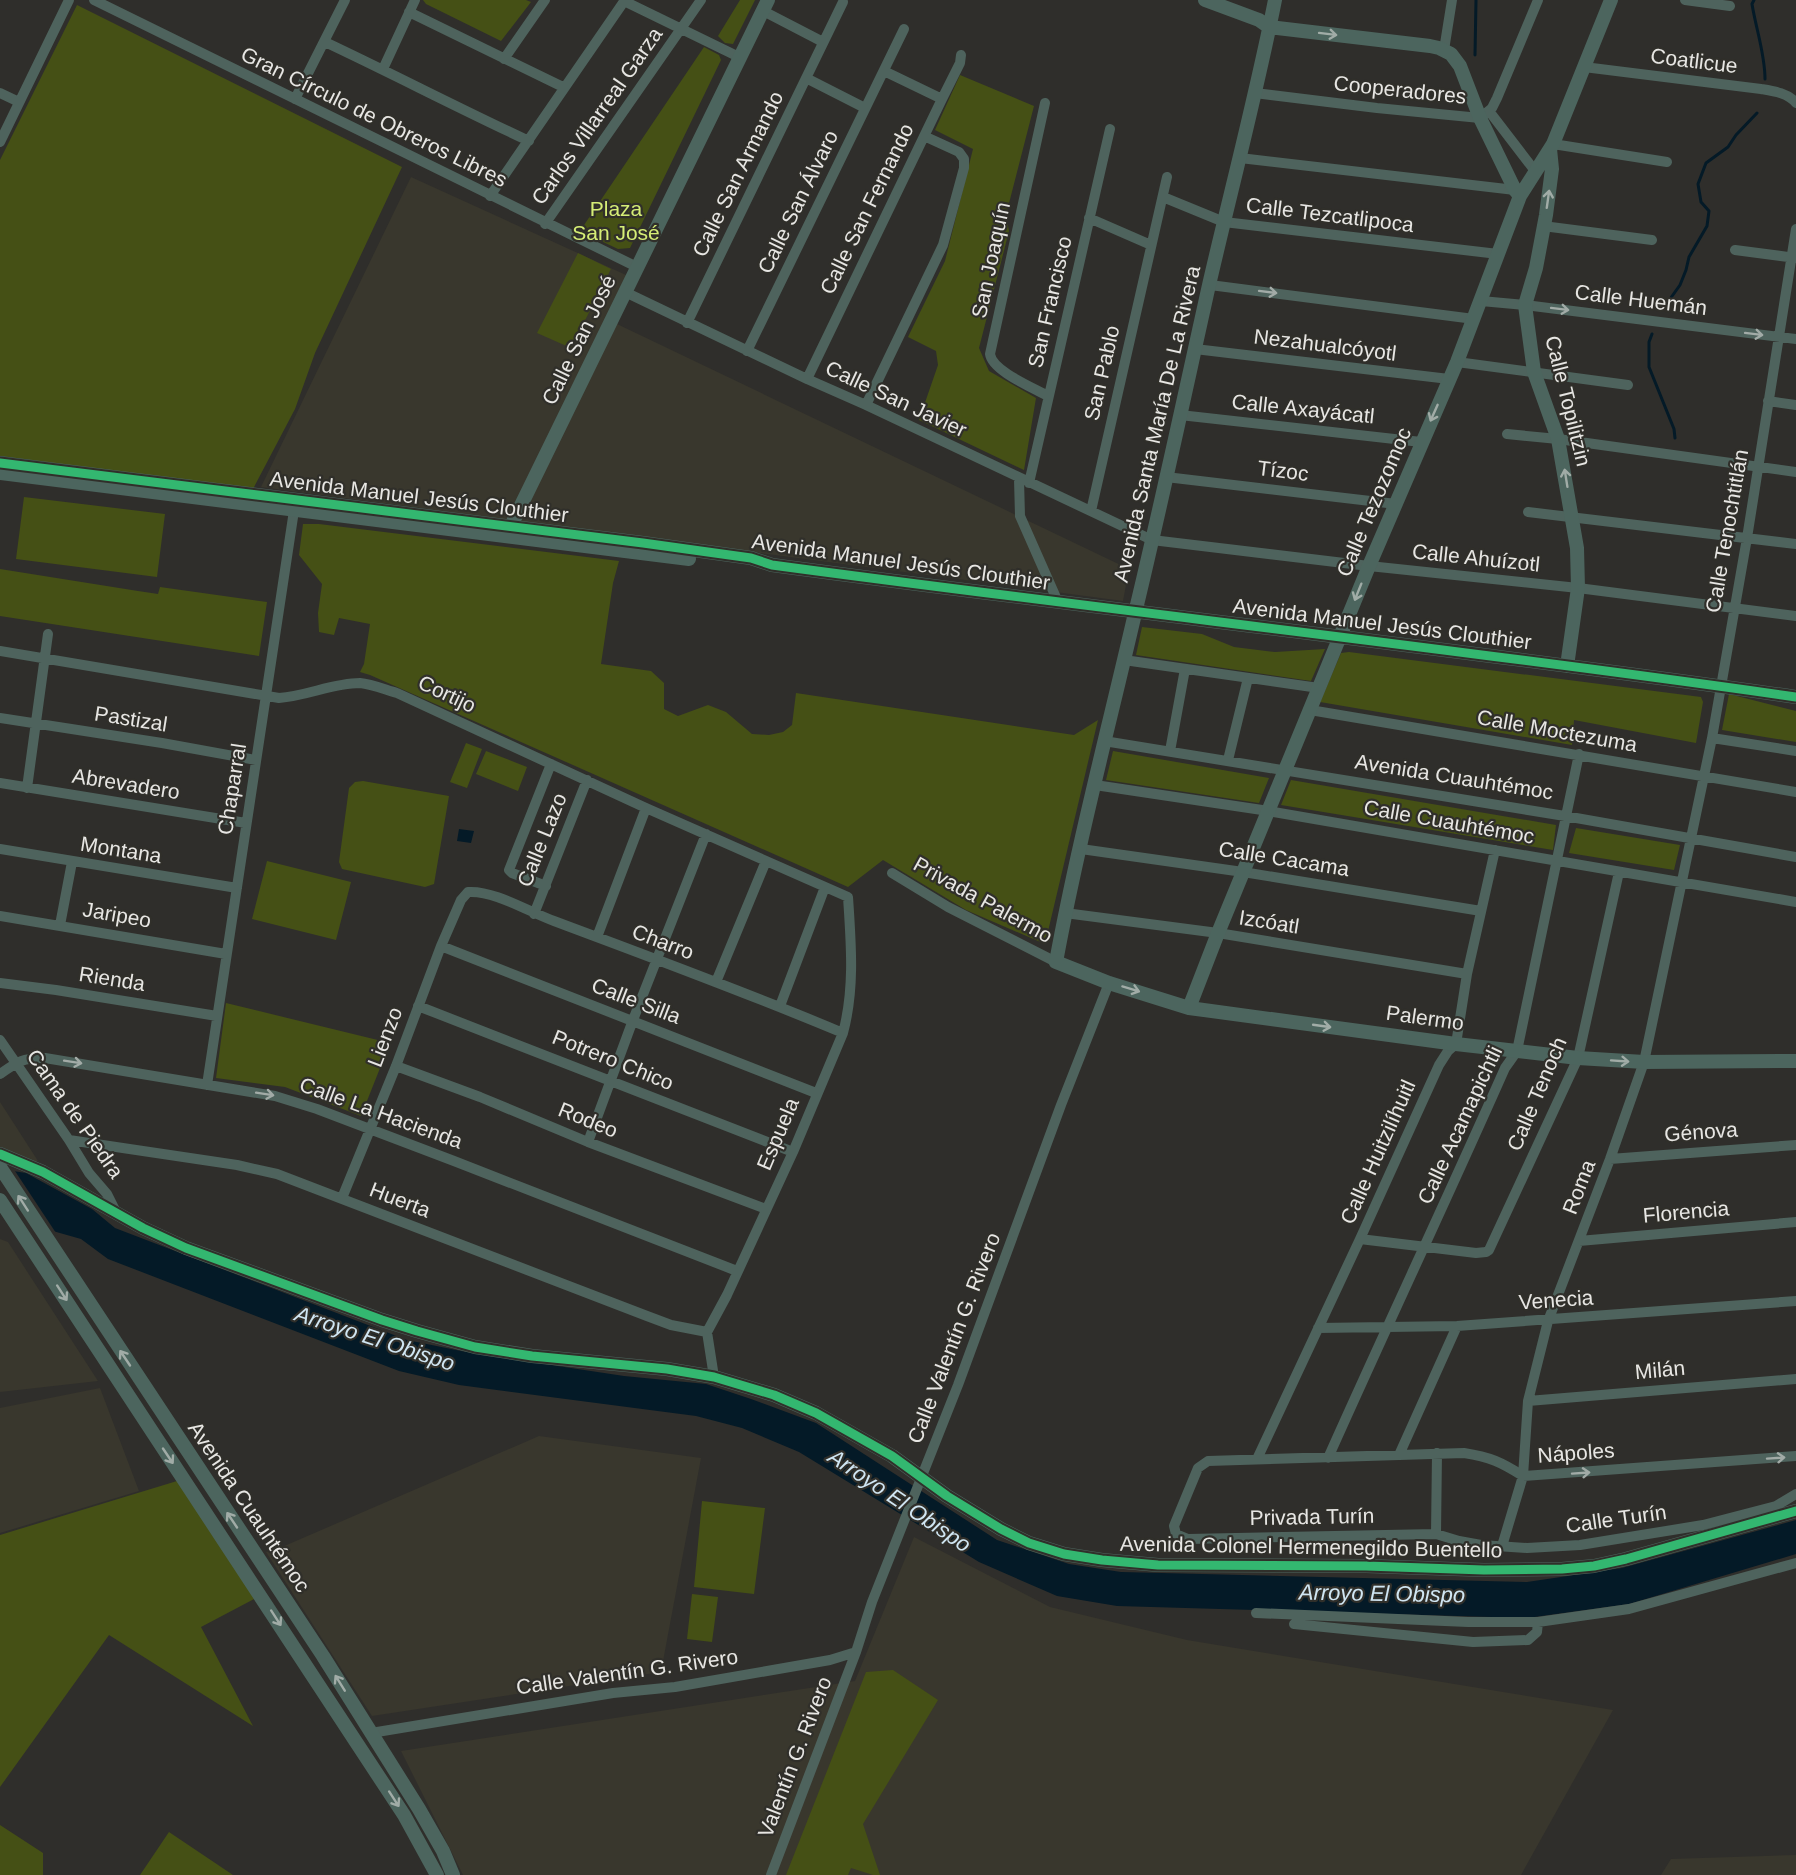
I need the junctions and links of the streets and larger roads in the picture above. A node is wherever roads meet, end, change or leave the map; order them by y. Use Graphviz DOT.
graph roads {
  1 [pos="69,0"];
  2 [pos="94,0"];
  3 [pos="345,0"];
  4 [pos="415,0"];
  5 [pos="545,0"];
  6 [pos="625,0"];
  7 [pos="701,0"];
  8 [pos="1205,0"];
  9 [pos="1275,0"];
  10 [pos="1452,0"];
  11 [pos="1538,0"];
  12 [pos="1611,0"];
  13 [pos="1685,0"];
  14 [pos="843,2"];
  15 [pos="765,5"];
  16 [pos="1730,6"];
  17 [pos="409,12"];
  18 [pos="1269,27"];
  19 [pos="681,29"];
  20 [pos="904,29"];
  21 [pos="325,42"];
  22 [pos="823,42"];
  23 [pos="1444,50"];
  24 [pos="961,55"];
  25 [pos="739,57"];
  26 [pos="504,59"];
  27 [pos="1584,67"];
  28 [pos="383,69"];
  29 [pos="884,71"];
  30 [pos="806,78"];
  31 [pos="563,87"];
  32 [pos="0,93"];
  33 [pos="1256,93"];
  34 [pos="295,99"];
  35 [pos="942,99"];
  36 [pos="19,102"];
  37 [pos="1045,103"];
  38 [pos="1796,103"];
  39 [pos="865,108"];
  40 [pos="1484,114"];
  41 [pos="1110,129"];
  42 [pos="924,136"];
  43 [pos="529,141"];
  44 [pos="0,142"];
  45 [pos="1551,147"];
  46 [pos="1240,158"];
  47 [pos="1667,162"];
  48 [pos="1535,171"];
  49 [pos="1167,177"];
  50 [pos="1518,193"];
  51 [pos="490,196"];
  52 [pos="1163,197"];
  53 [pos="1089,218"];
  54 [pos="1224,222"];
  55 [pos="545,224"];
  56 [pos="1543,226"];
  57 [pos="1796,229"];
  58 [pos="1652,240"];
  59 [pos="1151,245"];
  60 [pos="1735,250"];
  61 [pos="1498,254"];
  62 [pos="1794,258"];
  63 [pos="637,267"];
  64 [pos="1210,285"];
  65 [pos="625,292"];
  66 [pos="1481,301"];
  67 [pos="1525,304"];
  68 [pos="1474,319"];
  69 [pos="687,323"];
  70 [pos="1779,337"];
  71 [pos="1796,339"];
  72 [pos="1195,349"];
  73 [pos="747,351"];
  74 [pos="1457,362"];
  75 [pos="1534,372"];
  76 [pos="807,379"];
  77 [pos="1449,379"];
  78 [pos="1628,385"];
  79 [pos="1048,396"];
  80 [pos="1768,401"];
  81 [pos="866,405"];
  82 [pos="1796,405"];
  83 [pos="1180,415"];
  84 [pos="1507,434"];
  85 [pos="1558,439"];
  86 [pos="1421,442"];
  87 [pos="0,463"];
  88 [pos="1758,467"];
  89 [pos="1796,472"];
  90 [pos="0,473"];
  91 [pos="1166,477"];
  92 [pos="1024,481"];
  93 [pos="1396,504"];
  94 [pos="295,505"];
  95 [pos="1090,511"];
  96 [pos="1528,512"];
  97 [pos="1572,518"];
  98 [pos="508,531"];
  99 [pos="1747,538"];
  100 [pos="1152,540"];
  101 [pos="1796,544"];
  102 [pos="1368,566"];
  103 [pos="1578,588"];
  104 [pos="1058,602"];
  105 [pos="1734,609"];
  106 [pos="1136,612"];
  107 [pos="1796,616"];
  108 [pos="48,634"];
  109 [pos="1340,637"];
  110 [pos="0,651"];
  111 [pos="45,658"];
  112 [pos="1124,660"];
  113 [pos="1568,666"];
  114 [pos="1185,669"];
  115 [pos="1248,678"];
  116 [pos="1721,686"];
  117 [pos="1319,688"];
  118 [pos="266,696"];
  119 [pos="1796,697"];
  120 [pos="1310,710"];
  121 [pos="0,718"];
  122 [pos="35,724"];
  123 [pos="1712,738"];
  124 [pos="1104,741"];
  125 [pos="1170,751"];
  126 [pos="1796,751"];
  127 [pos="1579,754"];
  128 [pos="256,760"];
  129 [pos="1228,760"];
  130 [pos="550,764"];
  131 [pos="1285,771"];
  132 [pos="1704,777"];
  133 [pos="587,780"];
  134 [pos="0,783"];
  135 [pos="1095,785"];
  136 [pos="27,788"];
  137 [pos="1796,792"];
  138 [pos="646,808"];
  139 [pos="1268,811"];
  140 [pos="1565,816"];
  141 [pos="246,823"];
  142 [pos="706,834"];
  143 [pos="1692,839"];
  144 [pos="0,849"];
  145 [pos="1081,849"];
  146 [pos="1495,850"];
  147 [pos="1796,857"];
  148 [pos="766,861"];
  149 [pos="1555,861"];
  150 [pos="72,862"];
  151 [pos="1243,872"];
  152 [pos="1619,872"];
  153 [pos="892,873"];
  154 [pos="1682,883"];
  155 [pos="546,886"];
  156 [pos="825,887"];
  157 [pos="237,888"];
  158 [pos="468,892"];
  159 [pos="848,897"];
  160 [pos="1796,902"];
  161 [pos="1481,912"];
  162 [pos="1065,913"];
  163 [pos="534,914"];
  164 [pos="0,916"];
  165 [pos="60,925"];
  166 [pos="1218,933"];
  167 [pos="597,937"];
  168 [pos="441,946"];
  169 [pos="226,954"];
  170 [pos="657,961"];
  171 [pos="1056,962"];
  172 [pos="1467,974"];
  173 [pos="716,982"];
  174 [pos="0,983"];
  175 [pos="1109,983"];
  176 [pos="418,1006"];
  177 [pos="780,1006"];
  178 [pos="1189,1008"];
  179 [pos="217,1016"];
  180 [pos="633,1020"];
  181 [pos="843,1033"];
  182 [pos="0,1040"];
  183 [pos="1456,1044"];
  184 [pos="1517,1051"];
  185 [pos="4,1056"];
  186 [pos="1578,1058"];
  187 [pos="1796,1061"];
  188 [pos="1644,1062"];
  189 [pos="16,1063"];
  190 [pos="396,1066"];
  191 [pos="0,1074"];
  192 [pos="610,1080"];
  193 [pos="207,1084"];
  194 [pos="816,1093"];
  195 [pos="370,1129"];
  196 [pos="69,1140"];
  197 [pos="588,1142"];
  198 [pos="1796,1145"];
  199 [pos="793,1152"];
  200 [pos="0,1154"];
  201 [pos="1610,1159"];
  202 [pos="0,1167"];
  203 [pos="342,1198"];
  204 [pos="104,1199"];
  205 [pos="0,1200"];
  206 [pos="766,1209"];
  207 [pos="1796,1222"];
  208 [pos="1360,1239"];
  209 [pos="1579,1241"];
  210 [pos="1425,1248"];
  211 [pos="737,1271"];
  212 [pos="1796,1301"];
  213 [pos="1548,1321"];
  214 [pos="1386,1326"];
  215 [pos="1457,1326"];
  216 [pos="1318,1328"];
  217 [pos="707,1332"];
  218 [pos="714,1377"];
  219 [pos="1796,1379"];
  220 [pos="1528,1401"];
  221 [pos="1437,1453"];
  222 [pos="1399,1455"];
  223 [pos="1796,1456"];
  224 [pos="1328,1458"];
  225 [pos="1257,1459"];
  226 [pos="1523,1476"];
  227 [pos="920,1480"];
  228 [pos="1796,1494"];
  229 [pos="1796,1511"];
  230 [pos="1436,1534"];
  231 [pos="1188,1539"];
  232 [pos="1502,1546"];
  233 [pos="1796,1563"];
  234 [pos="1256,1613"];
  235 [pos="1538,1622"];
  236 [pos="1294,1624"];
  237 [pos="856,1652"];
  238 [pos="333,1706"];
  239 [pos="371,1732"];
  240 [pos="380,1778"];
  241 [pos="436,1875"];
  242 [pos="453,1875"];
  243 [pos="771,1875"];
  1 -- 36 [label="street"];
  2 -- 34 [label="street, Gran Círculo de Obreros Libres"];
  3 -- 21 [label="street"];
  4 -- 17 [label="street"];
  5 -- 26 [label="street"];
  6 -- 19 [label="street"];
  6 -- 31 [label="street"];
  7 -- 19 [label="street, Carlos Villarreal Garza"];
  8 -- 18 [label="street"];
  9 -- 18 [label="street, Avenida Santa María De La Rivera"];
  10 -- 23 [label="street"];
  11 -- 40 [label="street, Cooperadores"];
  12 -- 27 [label="street"];
  13 -- 16 [label="street"];
  14 -- 22 [label="street, Calle San Armando"];
  15 -- 22 [label="street"];
  15 -- 25 [label="street, Calle San José"];
  17 -- 26 [label="street"];
  17 -- 28 [label="street"];
  18 -- 23 [label="street, one-way"];
  18 -- 33 [label="street, Avenida Santa María De La Rivera"];
  19 -- 25 [label="street"];
  19 -- 55 [label="street, Carlos Villarreal Garza"];
  20 -- 29 [label="street, Calle San Álvaro"];
  21 -- 28 [label="street"];
  21 -- 34 [label="street"];
  22 -- 30 [label="street, Calle San Armando"];
  23 -- 40 [label="street"];
  24 -- 35 [label="street, Calle San Fernando"];
  25 -- 63 [label="street, Calle San José"];
  26 -- 31 [label="street"];
  27 -- 38 [label="street, Coatlicue"];
  27 -- 45 [label="street"];
  28 -- 43 [label="street"];
  29 -- 35 [label="street"];
  29 -- 39 [label="street, Calle San Álvaro"];
  30 -- 39 [label="street"];
  30 -- 69 [label="street, Calle San Armando"];
  31 -- 43 [label="street"];
  32 -- 36 [label="street"];
  33 -- 40 [label="street, Cooperadores"];
  33 -- 46 [label="street, Avenida Santa María De La Rivera"];
  34 -- 51 [label="street, Gran Círculo de Obreros Libres"];
  35 -- 42 [label="street, Calle San Fernando"];
  36 -- 44 [label="street"];
  37 -- 79 [label="street, San Joaquín"];
  39 -- 73 [label="street, Calle San Álvaro"];
  40 -- 48 [label="street"];
  40 -- 50 [label="street"];
  41 -- 53 [label="street, San Francisco"];
  42 -- 76 [label="street, Calle San Fernando"];
  42 -- 81 [label="street"];
  43 -- 51 [label="street"];
  45 -- 47 [label="street"];
  45 -- 48 [label="street, Calle Tezozomoc"];
  56 -- 45 [label="street, Calle Topilitzin, one-way"];
  46 -- 50 [label="street"];
  46 -- 54 [label="street, Avenida Santa María De La Rivera"];
  48 -- 50 [label="street, Calle Tezozomoc"];
  49 -- 52 [label="street, San Pablo"];
  50 -- 61 [label="street, Calle Tezozomoc"];
  51 -- 55 [label="street, Gran Círculo de Obreros Libres"];
  52 -- 54 [label="street, Calle Tezcatlipoca"];
  52 -- 59 [label="street, San Pablo"];
  53 -- 59 [label="street"];
  53 -- 79 [label="street, San Francisco"];
  54 -- 61 [label="street, Calle Tezcatlipoca"];
  54 -- 64 [label="street, Avenida Santa María De La Rivera"];
  55 -- 63 [label="street, Gran Círculo de Obreros Libres"];
  56 -- 58 [label="street"];
  56 -- 67 [label="street, Calle Topilitzin"];
  57 -- 62 [label="street, Calle Tenochtitlán"];
  59 -- 95 [label="street, San Pablo"];
  60 -- 62 [label="street"];
  61 -- 66 [label="street, Calle Tezozomoc"];
  62 -- 70 [label="street, Calle Tenochtitlán"];
  63 -- 65 [label="street, Calle San José"];
  64 -- 68 [label="street, one-way"];
  64 -- 72 [label="street, Avenida Santa María De La Rivera"];
  65 -- 69 [label="street, Calle San Javier"];
  65 -- 98 [label="street, Calle San José"];
  66 -- 67 [label="street, Calle Huemán"];
  66 -- 68 [label="street, Calle Tezozomoc"];
  67 -- 70 [label="street, Calle Huemán, one-way"];
  67 -- 75 [label="street, Calle Topilitzin"];
  68 -- 74 [label="street, Calle Tezozomoc"];
  69 -- 73 [label="street, Calle San Javier"];
  70 -- 71 [label="street, Calle Huemán"];
  70 -- 80 [label="street, Calle Tenochtitlán"];
  72 -- 77 [label="street, Nezahualcóyotl"];
  72 -- 83 [label="street, Avenida Santa María De La Rivera"];
  73 -- 76 [label="street, Calle San Javier"];
  74 -- 75 [label="street"];
  74 -- 77 [label="street, Calle Tezozomoc"];
  75 -- 78 [label="street"];
  75 -- 85 [label="street, Calle Topilitzin"];
  76 -- 81 [label="street, Calle San Javier"];
  77 -- 86 [label="street, Calle Tezozomoc, one-way"];
  79 -- 92 [label="street, San Francisco"];
  80 -- 82 [label="street"];
  80 -- 88 [label="street, Calle Tenochtitlán"];
  81 -- 92 [label="street, Calle San Javier"];
  83 -- 86 [label="street, Calle Axayácatl"];
  83 -- 91 [label="street, Avenida Santa María De La Rivera"];
  84 -- 85 [label="street"];
  85 -- 88 [label="street"];
  97 -- 85 [label="street, Calle Topilitzin, one-way"];
  86 -- 93 [label="street, Calle Tezozomoc"];
  87 -- 94 [label="street, Avenida Manuel Jesús Clouthier"];
  88 -- 89 [label="street"];
  88 -- 99 [label="street, Calle Tenochtitlán"];
  90 -- 94 [label="street, Avenida Manuel Jesús Clouthier"];
  91 -- 93 [label="street, Tízoc"];
  91 -- 100 [label="street, Avenida Santa María De La Rivera"];
  92 -- 95 [label="street, Calle San Javier"];
  92 -- 104 [label="street, San Francisco"];
  93 -- 102 [label="street, Calle Tezozomoc"];
  94 -- 98 [label="street, Avenida Manuel Jesús Clouthier"];
  94 -- 118 [label="street, Chaparral"];
  95 -- 100 [label="street, Calle San Javier"];
  96 -- 97 [label="street"];
  97 -- 99 [label="street"];
  97 -- 103 [label="street, Calle Topilitzin"];
  98 -- 104 [label="street, Avenida Manuel Jesús Clouthier"];
  99 -- 101 [label="street"];
  99 -- 105 [label="street, Calle Tenochtitlán"];
  100 -- 102 [label="street, Calle Ahuízotl"];
  100 -- 106 [label="street, Avenida Santa María De La Rivera"];
  102 -- 103 [label="street, Calle Ahuízotl"];
  102 -- 109 [label="street, Calle Tezozomoc, one-way"];
  103 -- 105 [label="street, Calle Ahuízotl"];
  103 -- 113 [label="street, Calle Topilitzin"];
  104 -- 106 [label="street, Avenida Manuel Jesús Clouthier"];
  105 -- 107 [label="street, Calle Ahuízotl"];
  105 -- 116 [label="street, Calle Tenochtitlán"];
  106 -- 109 [label="street, Avenida Manuel Jesús Clouthier"];
  106 -- 112 [label="street, Avenida Santa María De La Rivera"];
  108 -- 111 [label="street"];
  109 -- 113 [label="street, Avenida Manuel Jesús Clouthier"];
  109 -- 117 [label="street, Calle Tezozomoc"];
  110 -- 111 [label="street, Cortijo"];
  111 -- 118 [label="street, Cortijo"];
  111 -- 122 [label="street"];
  112 -- 114 [label="street"];
  112 -- 124 [label="street, Avenida Santa María De La Rivera"];
  113 -- 116 [label="street, Avenida Manuel Jesús Clouthier"];
  114 -- 115 [label="street"];
  114 -- 125 [label="street"];
  115 -- 117 [label="street"];
  115 -- 129 [label="street"];
  116 -- 119 [label="street, Avenida Manuel Jesús Clouthier"];
  116 -- 123 [label="street, Calle Tenochtitlán"];
  117 -- 120 [label="street, Calle Tezozomoc"];
  118 -- 128 [label="street, Chaparral"];
  118 -- 130 [label="street, Cortijo"];
  120 -- 127 [label="street, Calle Moctezuma"];
  120 -- 131 [label="street, Calle Tezozomoc"];
  121 -- 122 [label="street, Pastizal"];
  122 -- 128 [label="street, Pastizal"];
  122 -- 136 [label="street"];
  123 -- 126 [label="street"];
  123 -- 132 [label="street, Calle Tenochtitlán"];
  124 -- 125 [label="street, Avenida Cuauhtémoc"];
  124 -- 135 [label="street, Avenida Santa María De La Rivera"];
  125 -- 129 [label="street, Avenida Cuauhtémoc"];
  127 -- 132 [label="street, Calle Moctezuma"];
  127 -- 140 [label="street, Calle Acamapichtli"];
  128 -- 141 [label="street, Chaparral"];
  129 -- 131 [label="street, Avenida Cuauhtémoc"];
  130 -- 133 [label="street, Cortijo"];
  130 -- 155 [label="street"];
  131 -- 139 [label="street, Calle Tezozomoc"];
  131 -- 140 [label="street, Avenida Cuauhtémoc"];
  132 -- 137 [label="street, Calle Moctezuma"];
  132 -- 143 [label="street, Calle Tenochtitlán"];
  133 -- 138 [label="street, Cortijo"];
  133 -- 155 [label="street, Calle Lazo"];
  134 -- 136 [label="street, Abrevadero"];
  135 -- 139 [label="street, Calle Cuauhtémoc"];
  135 -- 145 [label="street, Avenida Santa María De La Rivera"];
  136 -- 141 [label="street, Abrevadero"];
  138 -- 142 [label="street, Cortijo"];
  138 -- 167 [label="street"];
  139 -- 146 [label="street, Calle Cuauhtémoc"];
  139 -- 151 [label="street, Calle Tezozomoc"];
  140 -- 143 [label="street, Avenida Cuauhtémoc"];
  140 -- 149 [label="street, Calle Acamapichtli"];
  141 -- 157 [label="street, Chaparral"];
  142 -- 148 [label="street, Cortijo"];
  142 -- 170 [label="street"];
  143 -- 147 [label="street, Avenida Cuauhtémoc"];
  143 -- 154 [label="street, Roma"];
  144 -- 150 [label="street, Montana"];
  145 -- 151 [label="street, Calle Cacama"];
  145 -- 162 [label="street, Avenida Santa María De La Rivera"];
  146 -- 149 [label="street, Calle Cuauhtémoc"];
  146 -- 161 [label="street, Calle Huitzilíhuitl"];
  148 -- 156 [label="street, Cortijo"];
  148 -- 173 [label="street"];
  149 -- 152 [label="street, Calle Cuauhtémoc"];
  149 -- 184 [label="street, Calle Acamapichtli"];
  150 -- 157 [label="street, Montana"];
  150 -- 165 [label="street"];
  151 -- 161 [label="street, Calle Cacama"];
  151 -- 166 [label="street, Calle Tezozomoc"];
  152 -- 154 [label="street, Calle Cuauhtémoc"];
  152 -- 186 [label="street, Calle Tenoch"];
  153 -- 171 [label="street, Privada Palermo"];
  154 -- 160 [label="street, Calle Cuauhtémoc"];
  154 -- 188 [label="street, Roma"];
  155 -- 163 [label="street, Calle Lazo"];
  156 -- 159 [label="street, Cortijo"];
  156 -- 177 [label="street"];
  157 -- 169 [label="street, Chaparral"];
  158 -- 163 [label="street, Charro"];
  158 -- 168 [label="street, Lienzo"];
  159 -- 181 [label="street, Espuela"];
  161 -- 172 [label="street, Calle Huitzilíhuitl"];
  162 -- 166 [label="street, Izcóatl"];
  162 -- 171 [label="street, Avenida Santa María De La Rivera"];
  163 -- 167 [label="street, Charro"];
  164 -- 165 [label="street, Jaripeo"];
  165 -- 169 [label="street, Jaripeo"];
  166 -- 172 [label="street, Izcóatl"];
  166 -- 178 [label="street, Calle Tezozomoc"];
  167 -- 170 [label="street, Charro"];
  168 -- 176 [label="street, Lienzo"];
  168 -- 180 [label="street, Calle Silla"];
  169 -- 179 [label="street, Chaparral"];
  170 -- 173 [label="street, Charro"];
  170 -- 180 [label="street"];
  171 -- 175 [label="street, Palermo"];
  172 -- 183 [label="street, Calle Huitzilíhuitl"];
  173 -- 177 [label="street, Charro"];
  174 -- 179 [label="street, Rienda"];
  175 -- 178 [label="street, Palermo, one-way"];
  175 -- 227 [label="street, Calle Valentín G. Rivero"];
  176 -- 190 [label="street, Lienzo"];
  176 -- 192 [label="street, Potrero Chico"];
  177 -- 181 [label="street, Charro"];
  178 -- 183 [label="street, Palermo, one-way"];
  179 -- 193 [label="street, Chaparral"];
  180 -- 192 [label="street"];
  180 -- 194 [label="street, Calle Silla"];
  181 -- 194 [label="street, Espuela"];
  182 -- 185 [label="street, Cama de Piedra"];
  183 -- 184 [label="street, Palermo"];
  183 -- 208 [label="street, Calle Huitzilíhuitl"];
  184 -- 186 [label="street, Palermo"];
  184 -- 210 [label="street, Calle Acamapichtli"];
  185 -- 189 [label="street, Cama de Piedra"];
  186 -- 188 [label="street, Palermo, one-way"];
  186 -- 210 [label="street, Calle Tenoch"];
  187 -- 188 [label="street, Palermo"];
  188 -- 201 [label="street, Roma"];
  189 -- 191 [label="street, Calle La Hacienda"];
  189 -- 193 [label="street, Calle La Hacienda, one-way"];
  189 -- 196 [label="street, Cama de Piedra"];
  190 -- 195 [label="street, Lienzo"];
  190 -- 197 [label="street, Rodeo"];
  192 -- 197 [label="street"];
  192 -- 199 [label="street, Potrero Chico"];
  193 -- 195 [label="street, Calle La Hacienda, one-way"];
  194 -- 199 [label="street, Espuela"];
  195 -- 203 [label="street, Lienzo"];
  195 -- 211 [label="street, Calle La Hacienda"];
  196 -- 203 [label="street, Huerta"];
  196 -- 204 [label="street, Cama de Piedra"];
  197 -- 206 [label="street, Rodeo"];
  198 -- 201 [label="street, Génova"];
  199 -- 206 [label="street, Espuela"];
  200 -- 204 [label="street, Avenida Colonel Hermenegildo Buentello"];
  201 -- 209 [label="street, Roma"];
  239 -- 202 [label="street, Avenida Cuauhtémoc, one-way"];
  203 -- 217 [label="street, Huerta"];
  204 -- 218 [label="street, Avenida Colonel Hermenegildo Buentello"];
  205 -- 238 [label="street, Avenida Cuauhtémoc, one-way"];
  206 -- 211 [label="street, Espuela"];
  207 -- 209 [label="street, Florencia"];
  208 -- 210 [label="street"];
  208 -- 216 [label="street, Calle Huitzilíhuitl"];
  209 -- 213 [label="street, Roma"];
  210 -- 214 [label="street, Calle Acamapichtli"];
  211 -- 217 [label="street, Espuela"];
  212 -- 213 [label="street, Venecia"];
  213 -- 215 [label="street, Venecia"];
  213 -- 220 [label="street, Roma"];
  214 -- 215 [label="street, Venecia"];
  214 -- 216 [label="street, Venecia"];
  214 -- 224 [label="street, Calle Acamapichtli"];
  215 -- 222 [label="street"];
  216 -- 225 [label="street, Calle Huitzilíhuitl"];
  217 -- 218 [label="street"];
  218 -- 227 [label="street, Avenida Colonel Hermenegildo Buentello"];
  219 -- 220 [label="street, Milán"];
  220 -- 226 [label="street, Roma"];
  221 -- 222 [label="street, Nápoles"];
  221 -- 226 [label="street, Nápoles"];
  221 -- 230 [label="street"];
  222 -- 224 [label="street, Nápoles"];
  226 -- 223 [label="street, Nápoles, one-way"];
  224 -- 225 [label="street, Nápoles"];
  225 -- 231 [label="street, Nápoles"];
  226 -- 232 [label="street, Roma"];
  227 -- 229 [label="street, Avenida Colonel Hermenegildo Buentello"];
  227 -- 237 [label="street, Calle Valentín G. Rivero"];
  228 -- 232 [label="street, Calle Turín"];
  230 -- 231 [label="street, Privada Turín"];
  230 -- 232 [label="street, Calle Turín"];
  233 -- 235 [label="street"];
  234 -- 235 [label="street"];
  235 -- 236 [label="street"];
  237 -- 239 [label="street, Calle Valentín G. Rivero"];
  237 -- 243 [label="street, Valentín G. Rivero"];
  238 -- 239 [label="street"];
  238 -- 240 [label="street, Avenida Cuauhtémoc"];
  239 -- 240 [label="street"];
  239 -- 242 [label="street, Avenida Cuauhtémoc"];
  240 -- 241 [label="street, Avenida Cuauhtémoc, one-way"];
}
